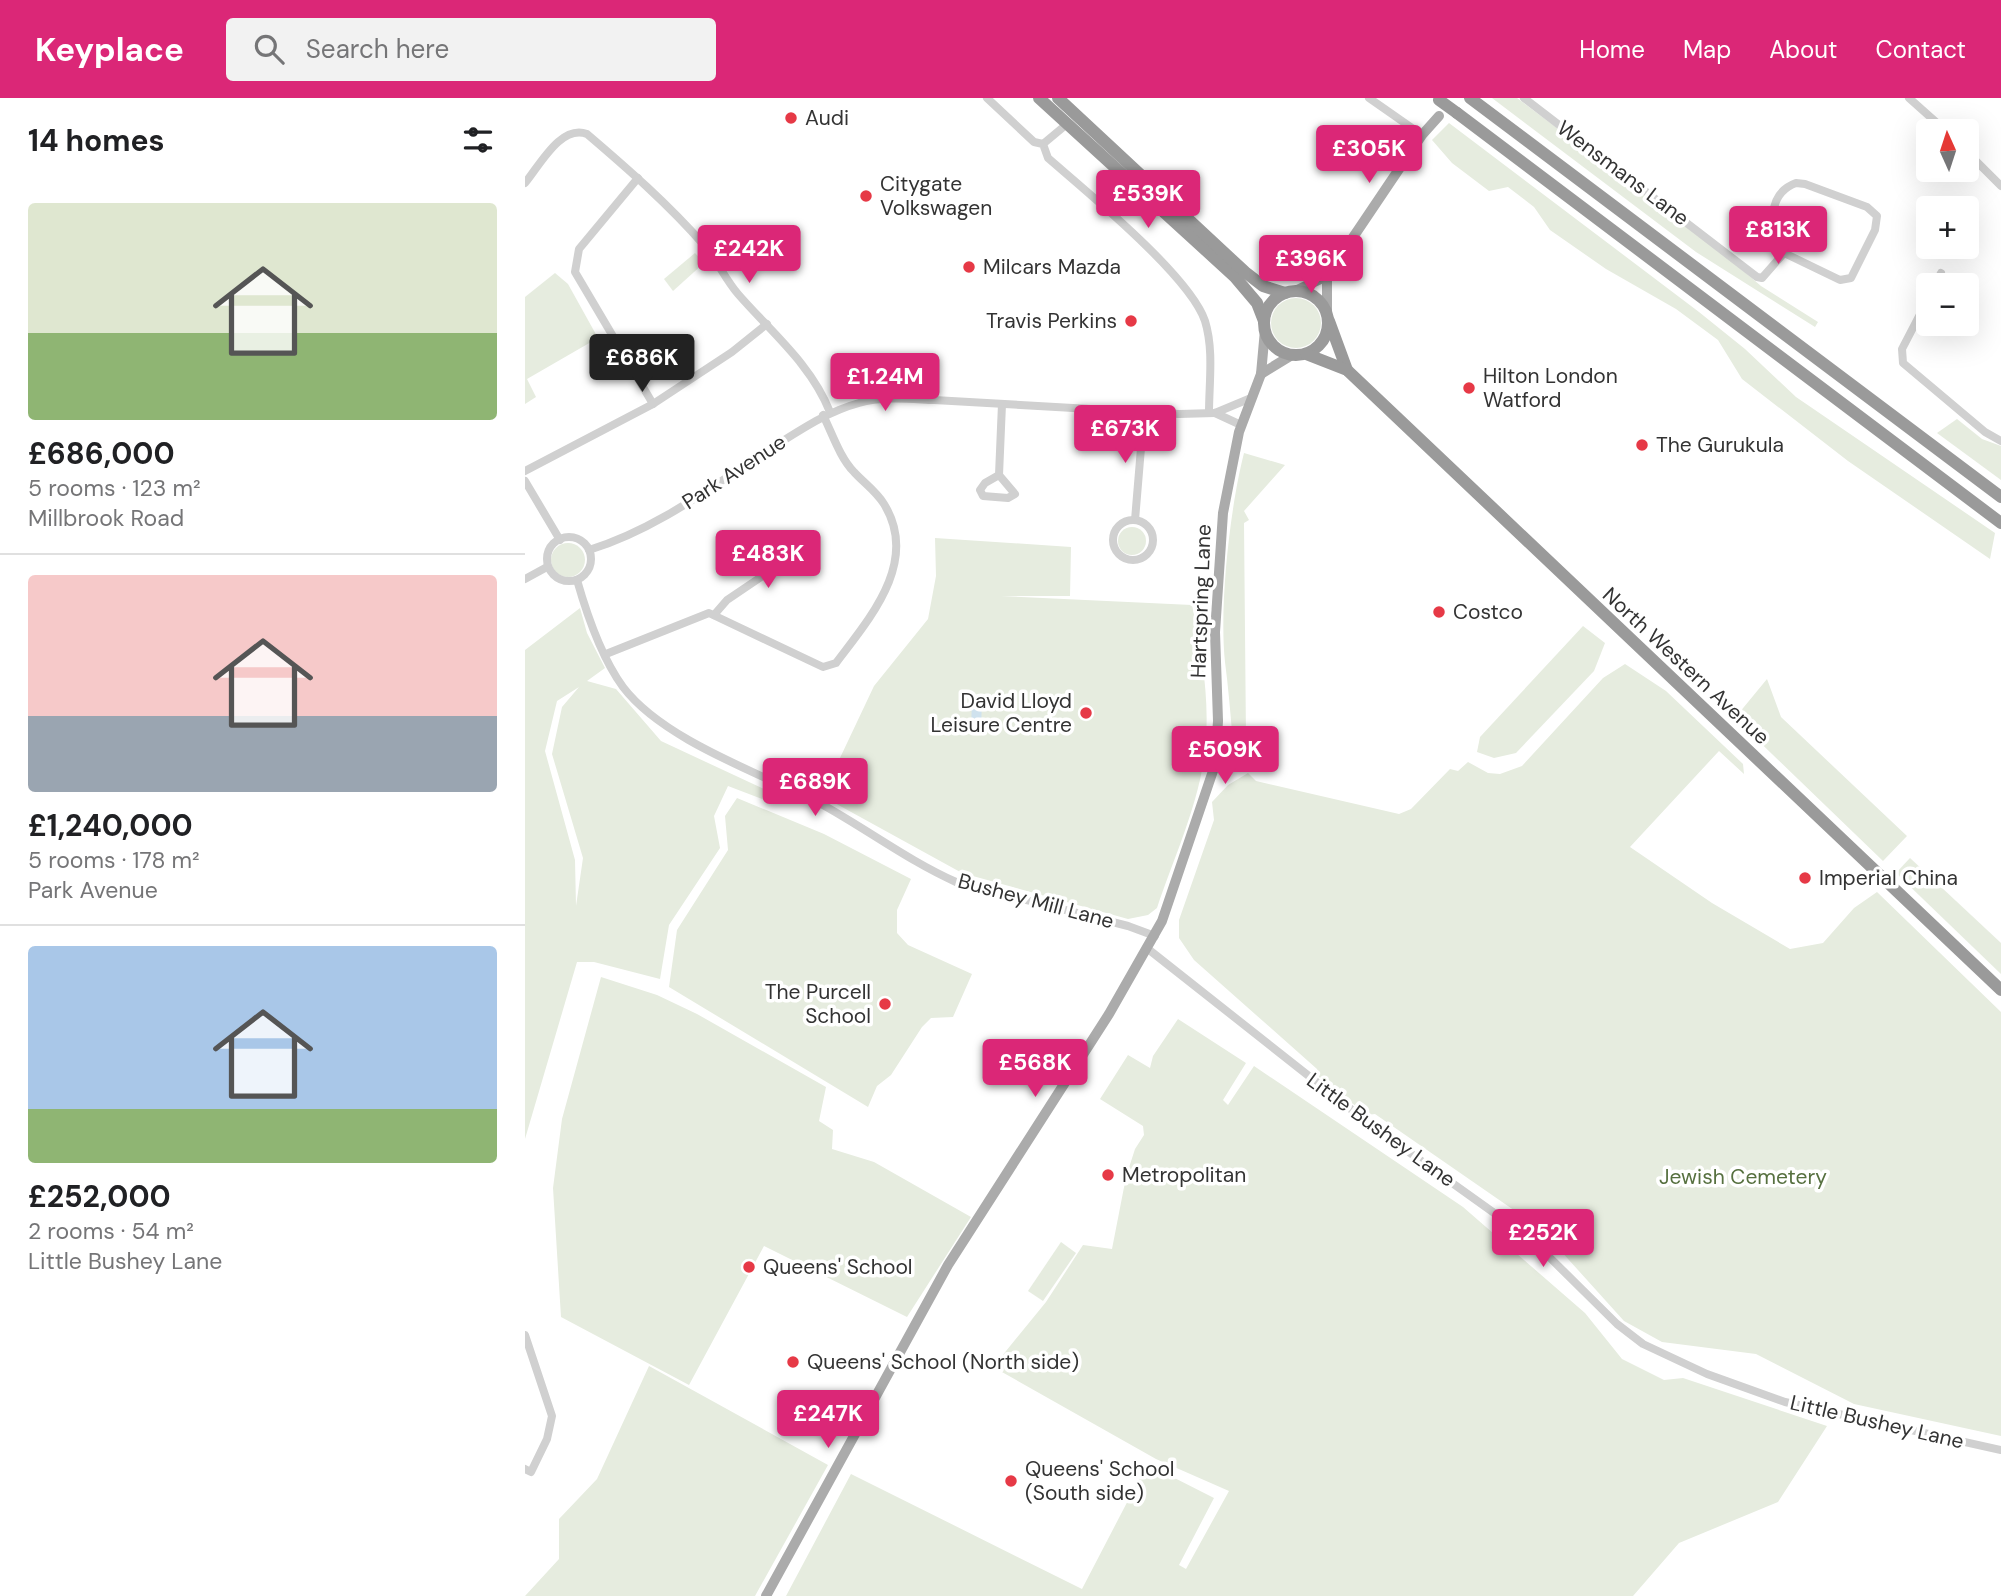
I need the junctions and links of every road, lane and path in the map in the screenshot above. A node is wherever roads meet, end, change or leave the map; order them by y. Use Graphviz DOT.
graph roads {
  1 [pos="987,98"];
  2 [pos="1039,98"];
  3 [pos="1058,98"];
  4 [pos="1370,98"];
  5 [pos="1471,98"];
  6 [pos="1524,98"];
  7 [pos="1909,98"];
  8 [pos="1438,99"];
  9 [pos="1439,116"];
  10 [pos="1933,119"];
  11 [pos="1067,124"];
  12 [pos="1422,135"];
  13 [pos="1043,144"];
  14 [pos="1979,164"];
  15 [pos="638,178"];
  16 [pos="525,183"];
  17 [pos="2001,186"];
  18 [pos="1784,253"];
  19 [pos="1327,276"];
  20 [pos="1290,292"];
  21 [pos="1328,316"];
  22 [pos="1916,322"];
  23 [pos="767,324"];
  24 [pos="1264,326"];
  25 [pos="1299,354"];
  26 [pos="1346,370"];
  27 [pos="1261,374"];
  28 [pos="1251,398"];
  29 [pos="653,404"];
  30 [pos="1002,404"];
  31 [pos="1144,412"];
  32 [pos="1212,413"];
  33 [pos="827,414"];
  34 [pos="1241,425"];
  35 [pos="2001,441"];
  36 [pos="525,471"];
  37 [pos="999,475"];
  38 [pos="525,481"];
  39 [pos="2001,498"];
  40 [pos="1135,520"];
  41 [pos="2001,523"];
  42 [pos="560,540"];
  43 [pos="804,548"];
  44 [pos="589,551"];
  45 [pos="547,566"];
  46 [pos="525,579"];
  47 [pos="577,580"];
  48 [pos="715,615"];
  49 [pos="605,654"];
  50 [pos="1155,936"];
  51 [pos="1148,949"];
  52 [pos="2001,989"];
  53 [pos="525,1335"];
  54 [pos="2001,1450"];
  55 [pos="525,1469"];
  56 [pos="766,1596"];
  1 -- 13 [label="street"];
  2 -- 11 [label="highway"];
  3 -- 20 [label="highway"];
  4 -- 12 [label="street"];
  5 -- 39 [label="highway"];
  6 -- 18 [label="street, Wensmans Lane"];
  7 -- 10 [label="street"];
  8 -- 41 [label="highway, bridge"];
  9 -- 12 [label="main road"];
  11 -- 13 [label="street"];
  11 -- 24 [label="highway"];
  12 -- 19 [label="main road"];
  13 -- 32 [label="street"];
  14 -- 17 [label="street"];
  15 -- 16 [label="street"];
  15 -- 23 [label="street"];
  15 -- 29 [label="street"];
  18 -- 18 [label="street"];
  19 -- 20 [label="main road"];
  19 -- 21 [label="main road"];
  20 -- 21 [label="highway"];
  20 -- 24 [label="highway"];
  21 -- 25 [label="highway"];
  21 -- 26 [label="highway, North Western Avenue"];
  22 -- 35 [label="street"];
  23 -- 29 [label="street"];
  23 -- 33 [label="street"];
  24 -- 25 [label="highway"];
  24 -- 27 [label="main road, Hartspring Lane"];
  25 -- 26 [label="highway, North Western Avenue"];
  25 -- 27 [label="main road"];
  26 -- 52 [label="highway, North Western Avenue"];
  27 -- 28 [label="main road, Hartspring Lane"];
  28 -- 32 [label="street, Park Avenue"];
  28 -- 34 [label="main road, Hartspring Lane"];
  29 -- 36 [label="street"];
  30 -- 31 [label="street, Park Avenue"];
  30 -- 33 [label="street, Park Avenue"];
  30 -- 37 [label="street"];
  31 -- 32 [label="street, Park Avenue"];
  31 -- 40 [label="street"];
  32 -- 34 [label="street, Park Avenue"];
  33 -- 44 [label="street, Park Avenue"];
  33 -- 48 [label="street"];
  34 -- 50 [label="main road, Hartspring Lane"];
  38 -- 42 [label="street"];
  40 -- 40 [label="street"];
  42 -- 44 [label="street"];
  42 -- 45 [label="street"];
  43 -- 48 [label="street"];
  44 -- 47 [label="street"];
  45 -- 46 [label="street"];
  45 -- 47 [label="street"];
  47 -- 49 [label="street, Bushey Mill Lane"];
  48 -- 49 [label="street"];
  49 -- 50 [label="street, Bushey Mill Lane"];
  50 -- 51 [label="main road, Hartspring Lane"];
  51 -- 54 [label="street, Little Bushey Lane"];
  51 -- 56 [label="main road, Hartspring Lane"];
  53 -- 55 [label="street"];
}
